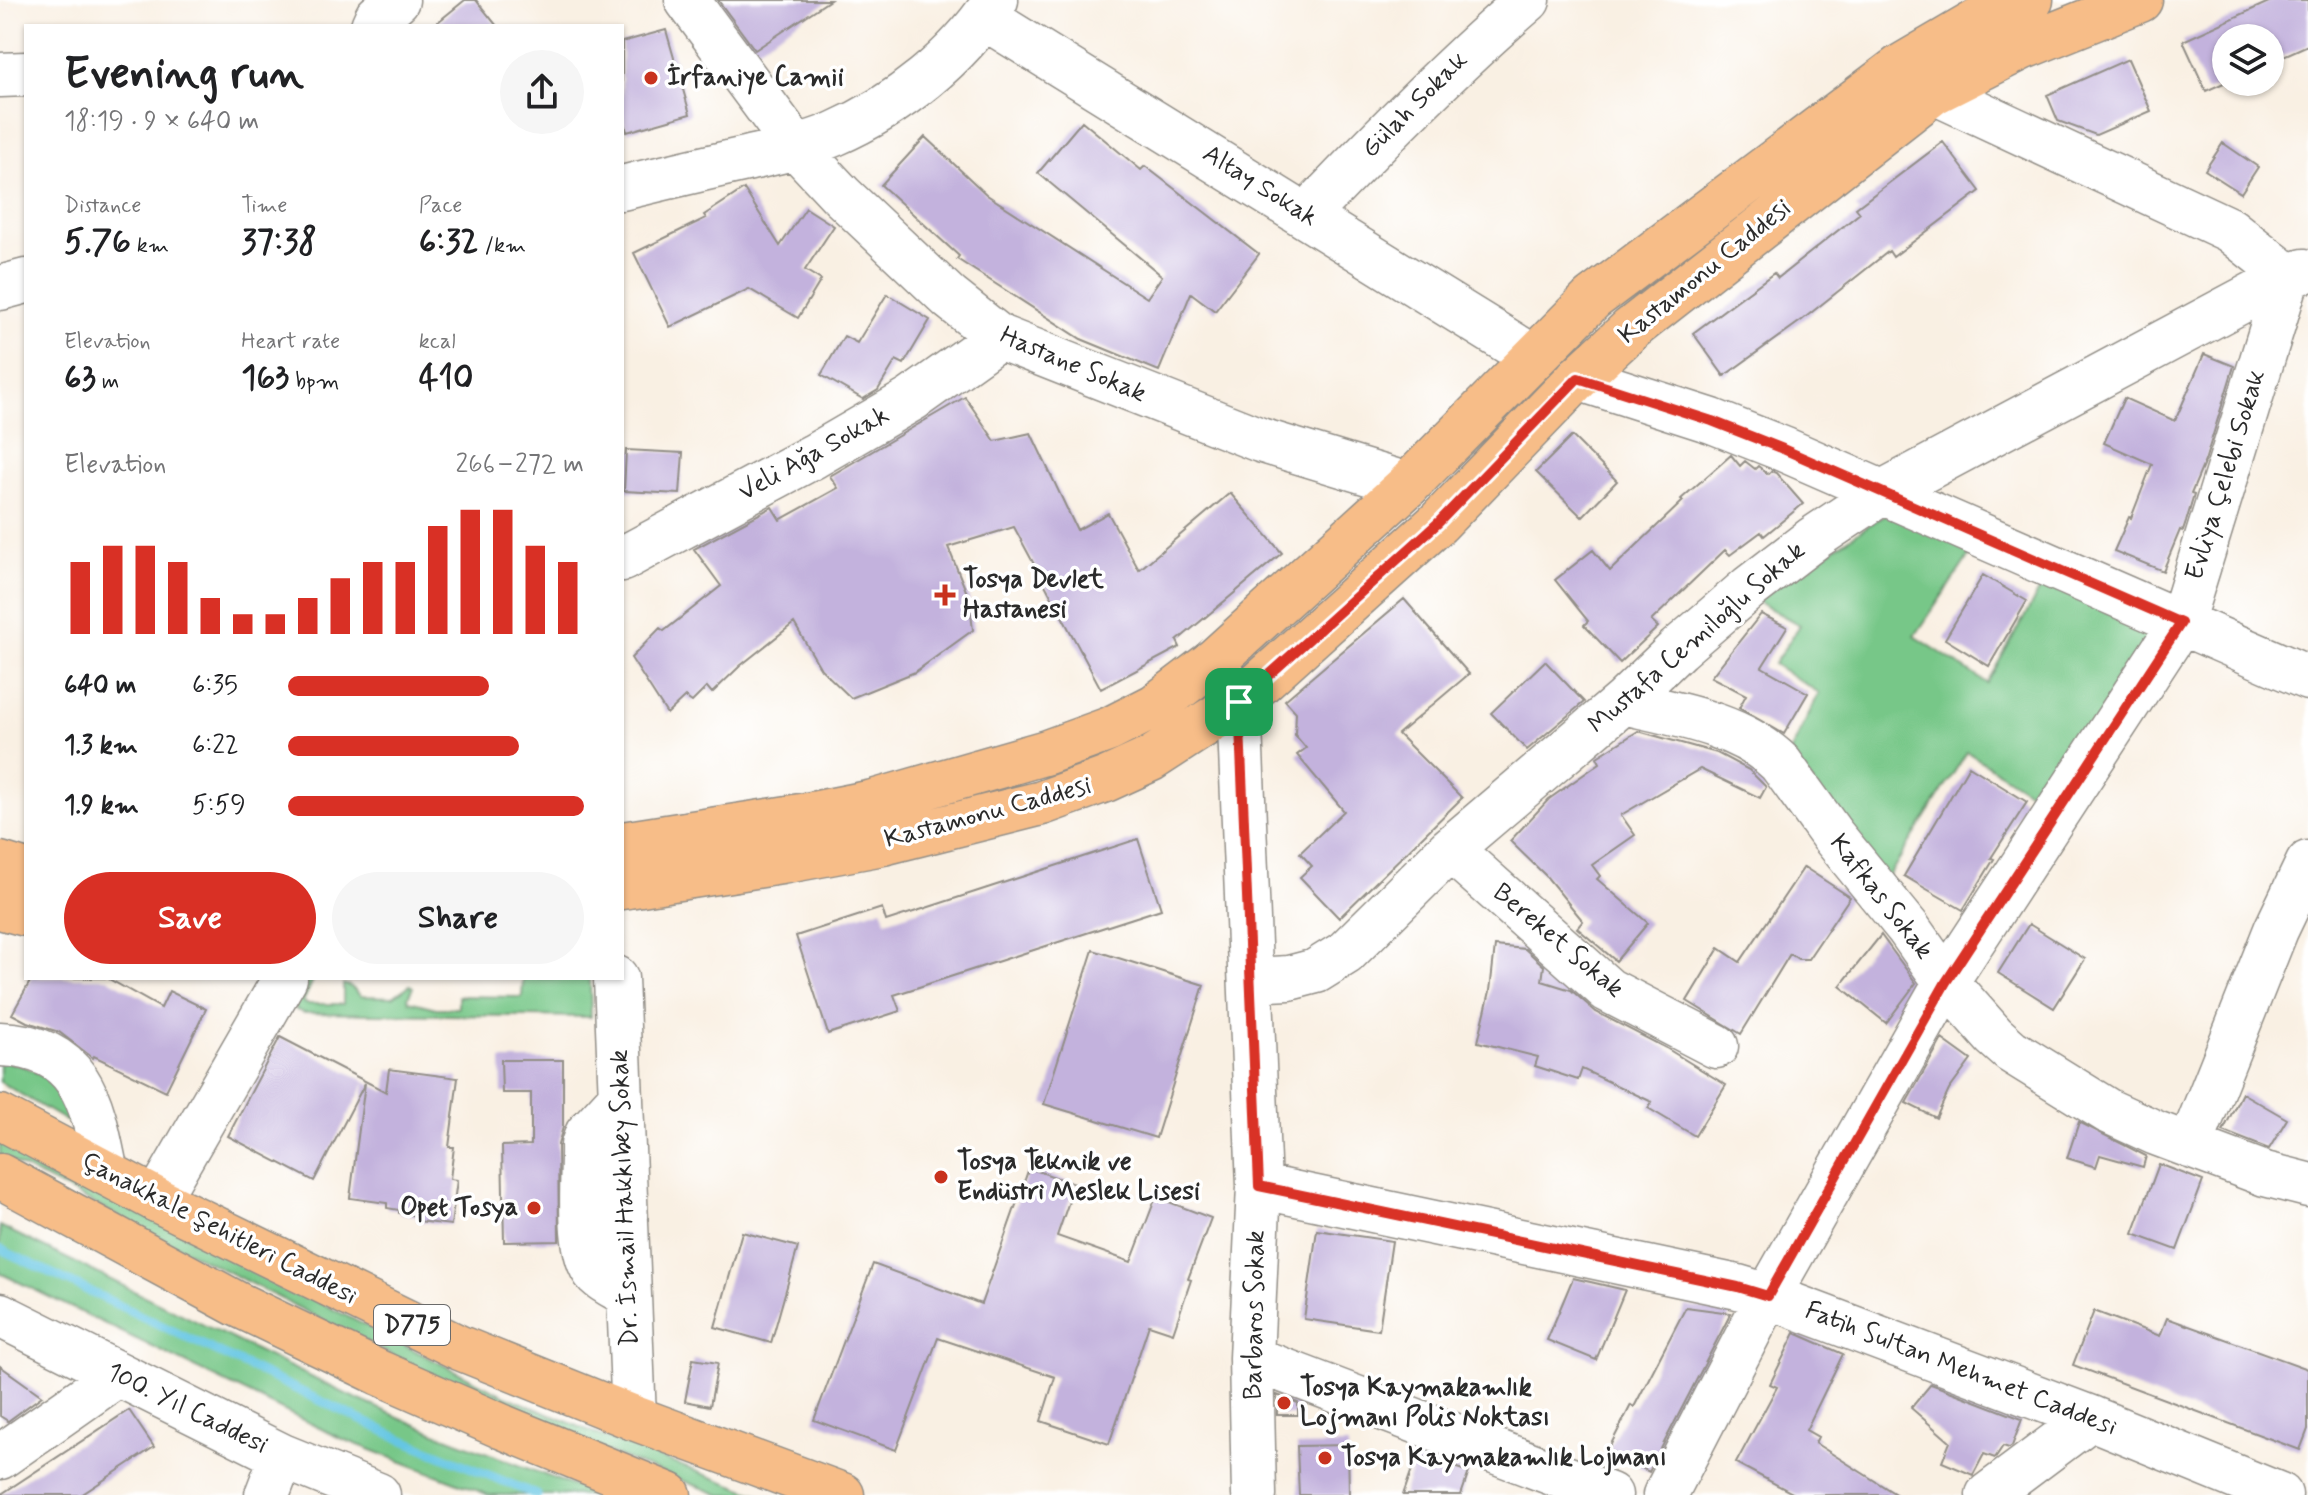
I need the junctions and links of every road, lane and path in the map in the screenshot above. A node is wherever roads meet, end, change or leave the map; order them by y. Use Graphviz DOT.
graph roads {
  1 [pos="397,0"];
  2 [pos="687,0"];
  3 [pos="1528,0"];
  4 [pos="2031,0"];
  5 [pos="2140,0"];
  6 [pos="991,9"];
  7 [pos="374,24"];
  8 [pos="24,74"];
  9 [pos="0,75"];
  10 [pos="1934,92"];
  11 [pos="796,147"];
  12 [pos="624,188"];
  13 [pos="1307,215"];
  14 [pos="2298,273"];
  15 [pos="24,282"];
  16 [pos="0,288"];
  17 [pos="999,337"];
  18 [pos="1533,357"];
  19 [pos="1578,378"];
  20 [pos="1408,485"];
  21 [pos="1883,492"];
  22 [pos="624,558"];
  23 [pos="2181,623"];
  24 [pos="1213,662"];
  25 [pos="2308,678"];
  26 [pos="1239,702"];
  27 [pos="1623,702"];
  28 [pos="624,844"];
  29 [pos="1450,849"];
  30 [pos="2308,863"];
  31 [pos="0,864"];
  32 [pos="624,887"];
  33 [pos="19,905"];
  34 [pos="284,980"];
  35 [pos="616,980"];
  36 [pos="1251,980"];
  37 [pos="1946,982"];
  38 [pos="0,1044"];
  39 [pos="1716,1046"];
  40 [pos="0,1117"];
  41 [pos="2190,1146"];
  42 [pos="106,1173"];
  43 [pos="0,1176"];
  44 [pos="2308,1185"];
  45 [pos="1259,1186"];
  46 [pos="157,1200"];
  47 [pos="1768,1296"];
  48 [pos="0,1315"];
  49 [pos="1251,1358"];
  50 [pos="117,1375"];
  51 [pos="634,1418"];
  52 [pos="2091,1418"];
  53 [pos="0,1457"];
  54 [pos="275,1475"];
  55 [pos="378,1495"];
  56 [pos="669,1495"];
  57 [pos="842,1495"];
  58 [pos="1254,1495"];
  59 [pos="1610,1495"];
  60 [pos="1665,1495"];
  61 [pos="1988,1495"];
  62 [pos="2280,1495"];
  1 -- 7 [label="street"];
  2 -- 11 [label="street, Hastane Sokak"];
  3 -- 13 [label="street, Gülah Sokak"];
  4 -- 18 [label="main road, Kastamonu Caddesi"];
  5 -- 10 [label="main road, Kastamonu Caddesi"];
  6 -- 11 [label="street"];
  6 -- 13 [label="street, Altay Sokak"];
  8 -- 9 [label="street"];
  10 -- 14 [label="street"];
  10 -- 19 [label="main road, Kastamonu Caddesi"];
  11 -- 12 [label="street"];
  11 -- 17 [label="street, Hastane Sokak"];
  13 -- 18 [label="street, Altay Sokak"];
  14 -- 21 [label="street, Mustafa Cemiloğlu Sokak"];
  14 -- 23 [label="street, Evliya Çelebi Sokak"];
  15 -- 16 [label="street"];
  17 -- 20 [label="street, Hastane Sokak"];
  17 -- 22 [label="street, Veli Ağa Sokak"];
  18 -- 20 [label="main road, Kastamonu Caddesi"];
  19 -- 21 [label="street"];
  19 -- 26 [label="main road, Kastamonu Caddesi"];
  20 -- 24 [label="main road, Kastamonu Caddesi"];
  21 -- 23 [label="street"];
  21 -- 27 [label="street, Mustafa Cemiloğlu Sokak"];
  23 -- 25 [label="street"];
  23 -- 37 [label="street, Evliya Çelebi Sokak"];
  24 -- 26 [label="street"];
  24 -- 28 [label="main road, Kastamonu Caddesi"];
  26 -- 32 [label="main road, Kastamonu Caddesi"];
  26 -- 36 [label="street, Barbaros Sokak"];
  27 -- 29 [label="street, Mustafa Cemiloğlu Sokak"];
  27 -- 37 [label="street, Kafkas Sokak"];
  29 -- 36 [label="street, Mustafa Cemiloğlu Sokak"];
  29 -- 39 [label="street, Bereket Sokak"];
  30 -- 41 [label="street"];
  31 -- 33 [label="main road"];
  34 -- 46 [label="street"];
  35 -- 51 [label="street, Dr. İsmail Hakkıbey Sokak"];
  36 -- 45 [label="street, Barbaros Sokak"];
  37 -- 41 [label="street, Kafkas Sokak"];
  37 -- 47 [label="street, Evliya Çelebi Sokak"];
  38 -- 42 [label="street"];
  40 -- 42 [label="main road, Çanakkale Şehitleri Caddesi / D775"];
  41 -- 44 [label="street, Kafkas Sokak"];
  42 -- 46 [label="main road, Çanakkale Şehitleri Caddesi / D775"];
  43 -- 56 [label="main road, Çanakkale Şehitleri Caddesi / D775"];
  45 -- 47 [label="street, Fatih Sultan Mehmet Caddesi"];
  45 -- 49 [label="street, Barbaros Sokak"];
  46 -- 51 [label="main road, Çanakkale Şehitleri Caddesi / D775"];
  47 -- 52 [label="street, Fatih Sultan Mehmet Caddesi"];
  47 -- 60 [label="street, Evliya Çelebi Sokak"];
  48 -- 50 [label="street, 100. Yıl Caddesi"];
  49 -- 58 [label="street, Barbaros Sokak"];
  49 -- 59 [label="street"];
  50 -- 53 [label="street"];
  50 -- 54 [label="street, 100. Yıl Caddesi"];
  51 -- 57 [label="main road, Çanakkale Şehitleri Caddesi / D775"];
  52 -- 61 [label="street"];
  52 -- 62 [label="street, Fatih Sultan Mehmet Caddesi"];
  54 -- 55 [label="street, 100. Yıl Caddesi"];
}
